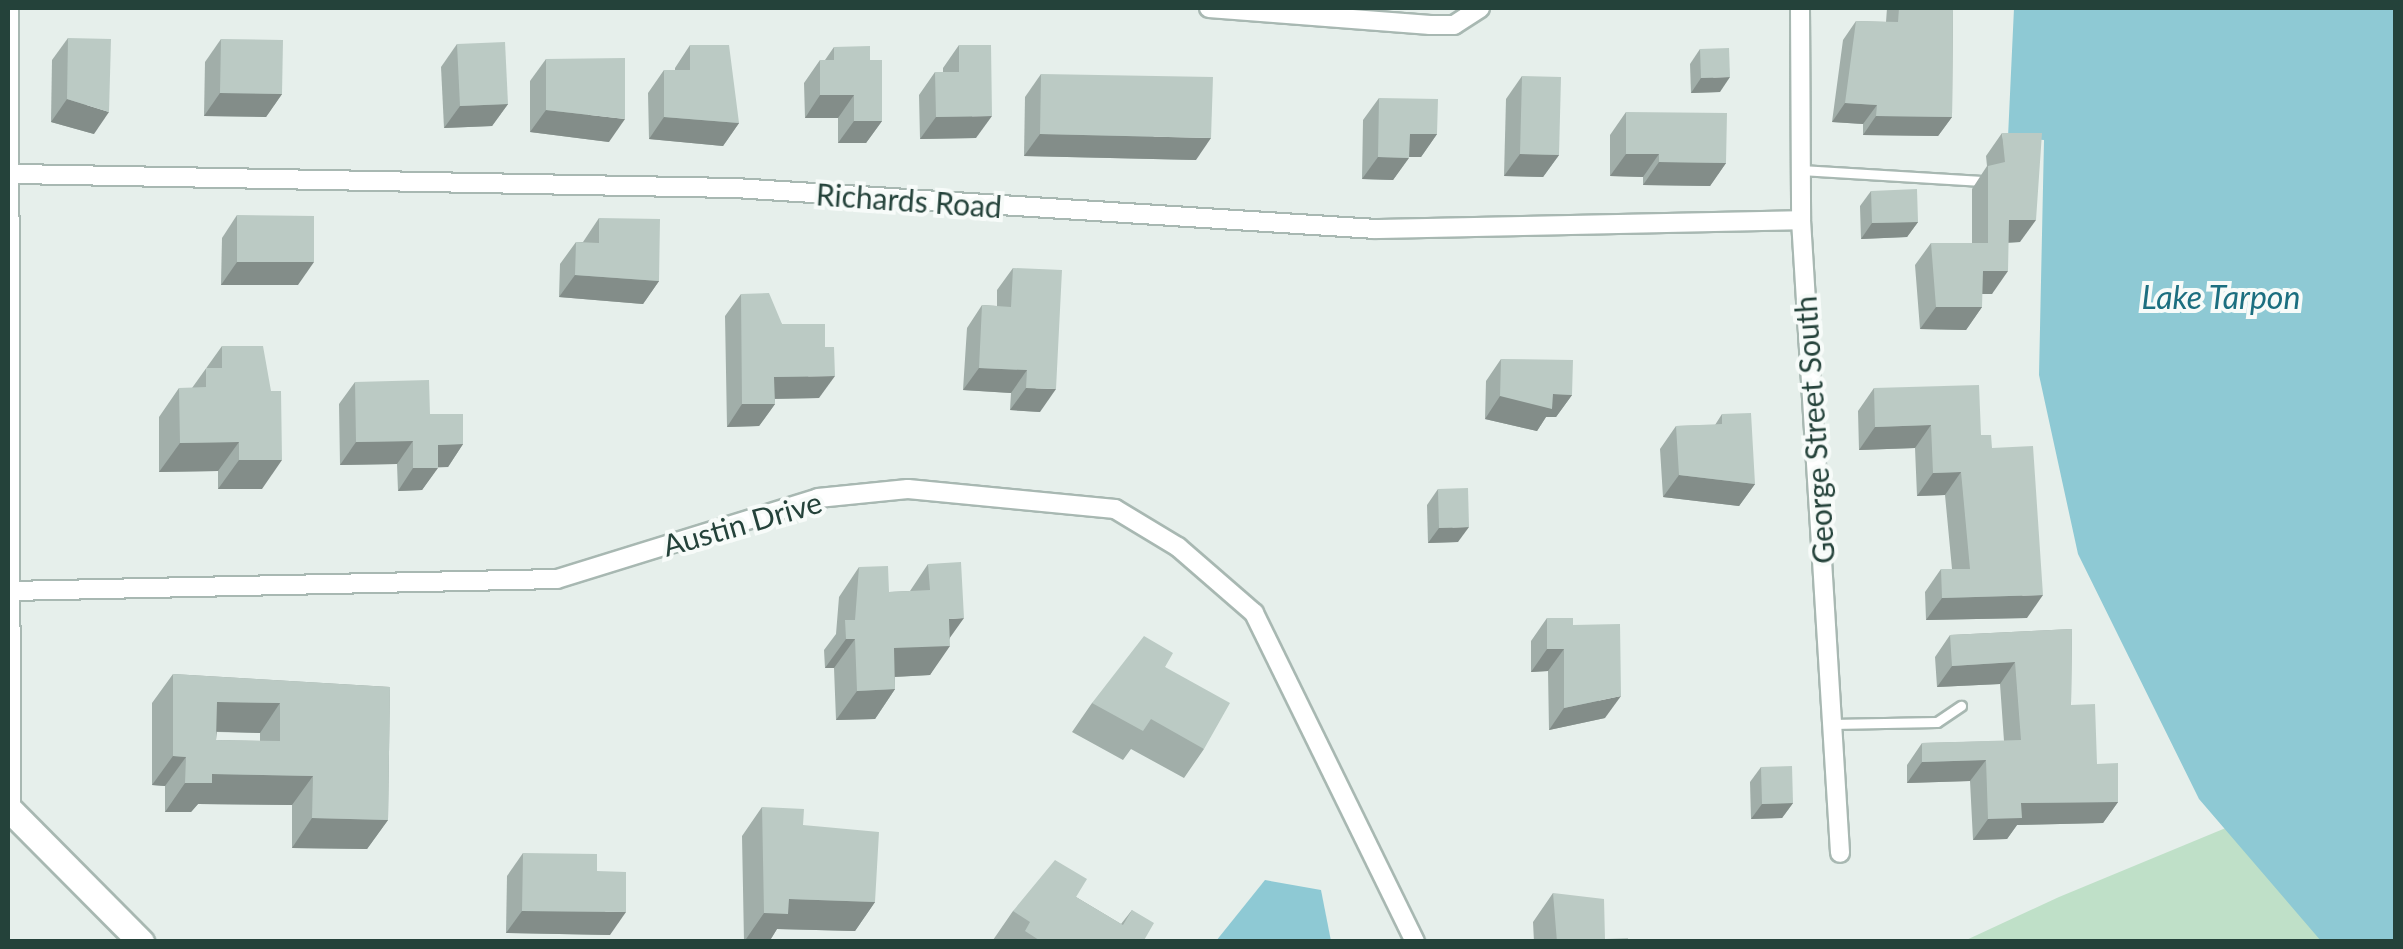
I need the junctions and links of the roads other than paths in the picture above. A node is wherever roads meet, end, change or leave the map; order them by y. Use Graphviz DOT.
graph roads {
  1 [pos="9,8"];
  2 [pos="1210,8"];
  3 [pos="1480,8"];
  4 [pos="1800,8"];
  5 [pos="1800,170"];
  6 [pos="16,174"];
  7 [pos="1982,181"];
  8 [pos="1801,220"];
  9 [pos="11,247"];
  10 [pos="11,591"];
  11 [pos="1961,706"];
  12 [pos="1832,724"];
  13 [pos="10,809"];
  14 [pos="1840,853"];
  15 [pos="141,942"];
  16 [pos="1415,942"];
  1 -- 6 [label="street"];
  2 -- 3 [label="street"];
  4 -- 5 [label="street, George Street South"];
  5 -- 7 [label="lane"];
  5 -- 8 [label="street, George Street South"];
  6 -- 8 [label="street, Richards Road"];
  6 -- 9 [label="street"];
  8 -- 12 [label="street, George Street South"];
  9 -- 10 [label="street"];
  10 -- 13 [label="street"];
  10 -- 16 [label="street, Austin Drive"];
  11 -- 12 [label="lane"];
  12 -- 14 [label="street, George Street South"];
  13 -- 15 [label="street"];
}
